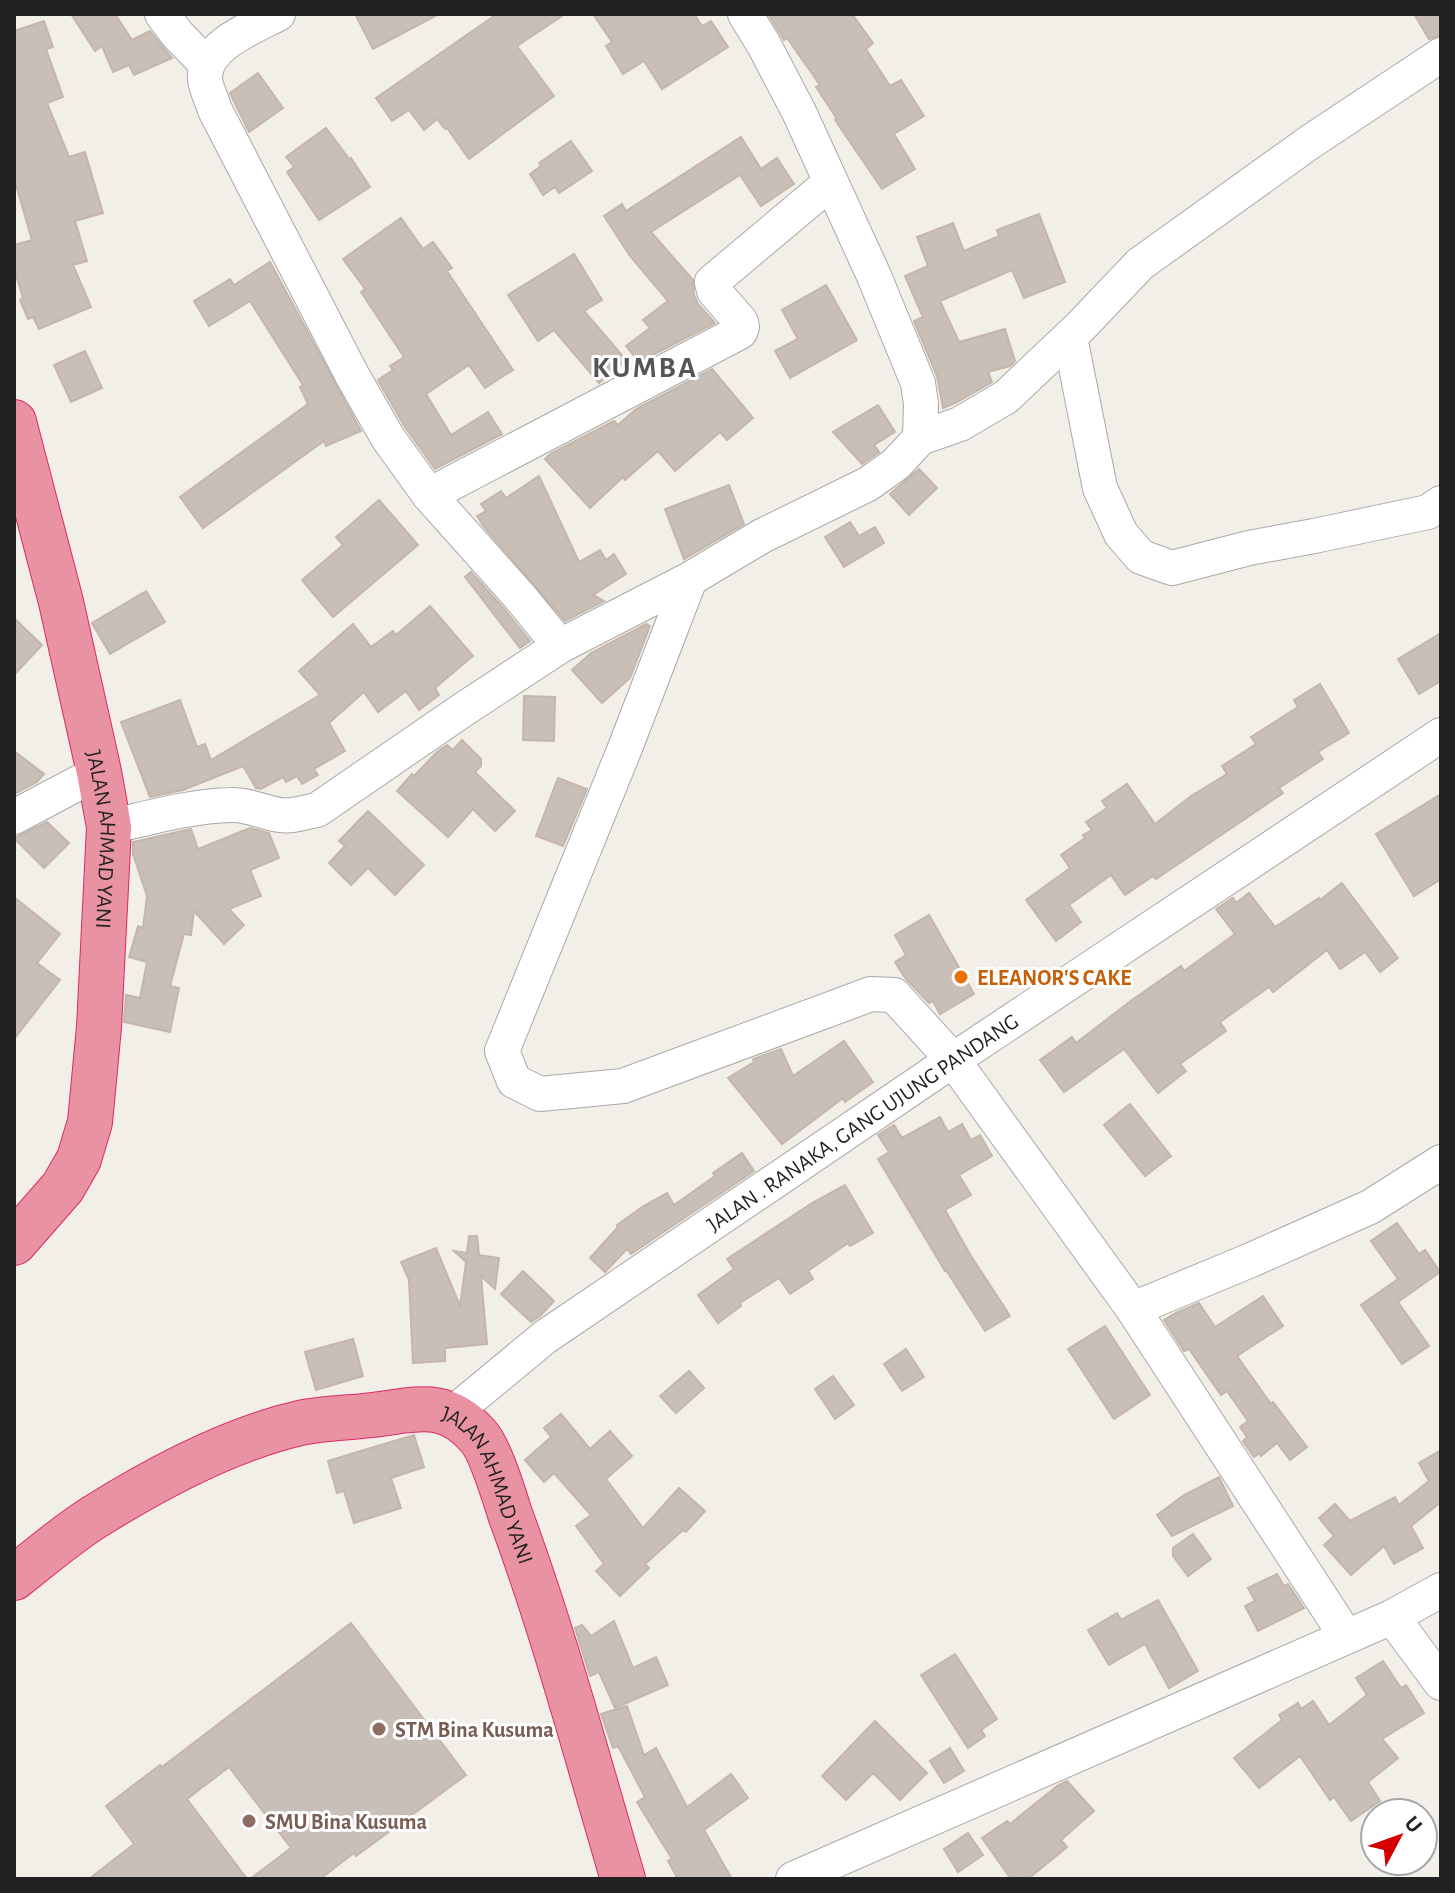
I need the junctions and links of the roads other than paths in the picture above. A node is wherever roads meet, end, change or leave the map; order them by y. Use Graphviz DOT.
graph roads {
  1 [pos="162,14"];
  2 [pos="278,14"];
  3 [pos="745,14"];
  4 [pos="1441,55"];
  5 [pos="207,65"];
  6 [pos="830,183"];
  7 [pos="1070,337"];
  8 [pos="14,422"];
  9 [pos="920,438"];
  10 [pos="429,495"];
  11 [pos="1441,503"];
  12 [pos="690,579"];
  13 [pos="560,646"];
  14 [pos="1441,735"];
  15 [pos="99,772"];
  16 [pos="14,817"];
  17 [pos="109,827"];
  18 [pos="953,1060"];
  19 [pos="1441,1162"];
  20 [pos="14,1243"];
  21 [pos="1133,1309"];
  22 [pos="452,1414"];
  23 [pos="14,1578"];
  24 [pos="1441,1590"];
  25 [pos="1392,1617"];
  26 [pos="1346,1636"];
  27 [pos="1441,1683"];
  28 [pos="623,1879"];
  29 [pos="793,1879"];
  1 -- 5 [label="street"];
  2 -- 5 [label="street"];
  3 -- 6 [label="street"];
  4 -- 7 [label="street"];
  5 -- 10 [label="street"];
  6 -- 9 [label="street"];
  6 -- 10 [label="street"];
  7 -- 9 [label="street"];
  7 -- 11 [label="street"];
  8 -- 15 [label="highway, JALAN AHMAD YANI"];
  9 -- 12 [label="street"];
  10 -- 13 [label="street"];
  12 -- 13 [label="street"];
  12 -- 18 [label="street"];
  13 -- 17 [label="street"];
  14 -- 18 [label="street, JALAN . RANAKA, GANG UJUNG PANDANG"];
  15 -- 16 [label="street"];
  15 -- 17 [label="highway, JALAN AHMAD YANI"];
  17 -- 20 [label="highway, JALAN AHMAD YANI"];
  18 -- 21 [label="street"];
  18 -- 22 [label="street, JALAN . RANAKA, GANG UJUNG PANDANG"];
  19 -- 21 [label="street"];
  21 -- 26 [label="street"];
  22 -- 23 [label="highway, JALAN AHMAD YANI"];
  22 -- 28 [label="highway, JALAN AHMAD YANI"];
  24 -- 25 [label="street"];
  25 -- 26 [label="street"];
  25 -- 27 [label="street"];
  26 -- 29 [label="street"];
}
